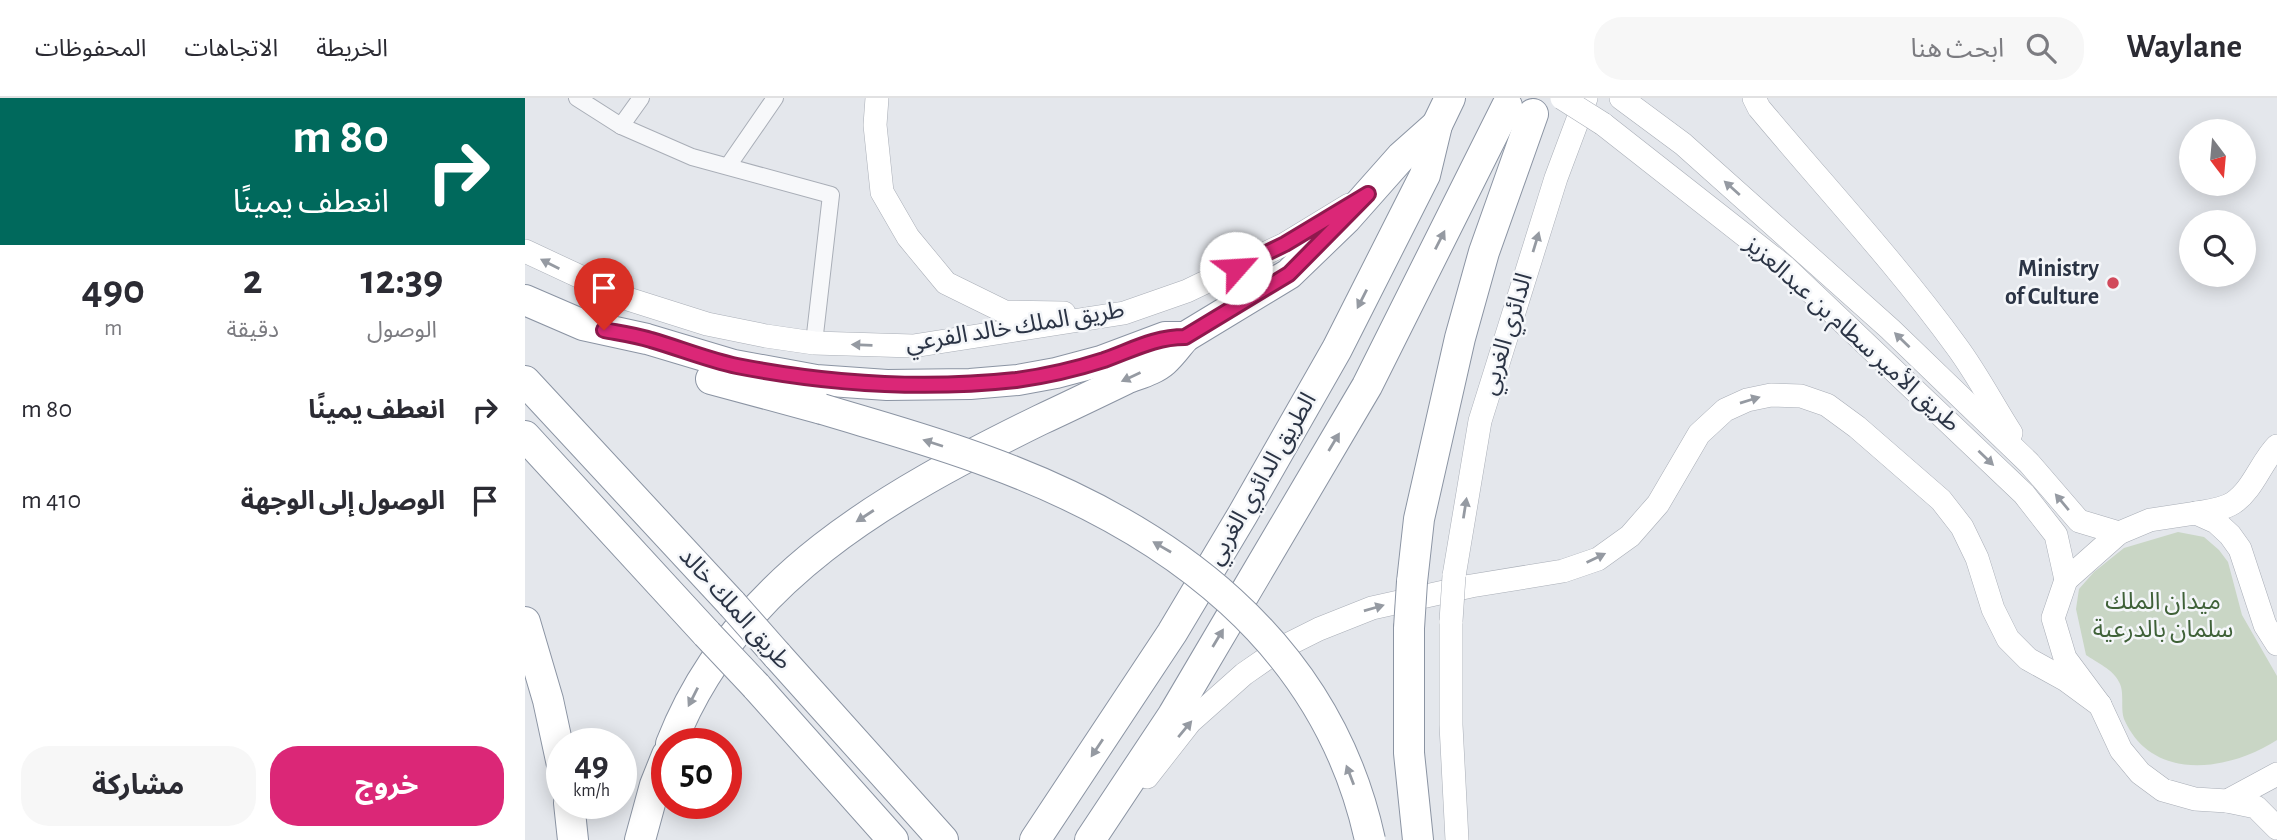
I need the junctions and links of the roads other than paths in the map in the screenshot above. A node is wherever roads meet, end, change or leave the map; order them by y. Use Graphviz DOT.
graph roads {
  1 [pos="577,98"];
  2 [pos="641,98"];
  3 [pos="775,98"];
  4 [pos="877,98"];
  5 [pos="1450,98"];
  6 [pos="1562,98"];
  7 [pos="1586,98"];
  8 [pos="1621,98"];
  9 [pos="1754,98"];
  10 [pos="1437,125"];
  11 [pos="621,126"];
  12 [pos="729,166"];
  13 [pos="1368,194"];
  14 [pos="525,251"];
  15 [pos="525,300"];
  16 [pos="1124,313"];
  17 [pos="583,325"];
  18 [pos="1185,337"];
  19 [pos="814,343"];
  20 [pos="525,381"];
  21 [pos="525,436"];
  22 [pos="2277,446"];
  23 [pos="2029,463"];
  24 [pos="2196,513"];
  25 [pos="2119,533"];
  26 [pos="2066,580"];
  27 [pos="525,621"];
  28 [pos="2277,644"];
  29 [pos="2100,705"];
  30 [pos="554,728"];
  31 [pos="678,728"];
  32 [pos="2277,774"];
  33 [pos="651,800"];
  34 [pos="2227,801"];
  35 [pos="571,819"];
  36 [pos="2277,828"];
  37 [pos="573,840"];
  38 [pos="640,840"];
  39 [pos="893,840"];
  40 [pos="943,840"];
  41 [pos="1035,840"];
  42 [pos="1090,840"];
  43 [pos="1098,840"];
  44 [pos="1370,840"];
  45 [pos="1418,840"];
  46 [pos="1458,840"];
  1 -- 11 [label="street"];
  2 -- 11 [label="street"];
  3 -- 12 [label="street"];
  4 -- 16 [label="street"];
  5 -- 10 [label="highway, الطريق الدائري الغربي"];
  6 -- 26 [label="street, طريق الأمير سطام بن عبدالعزيز, one-way, bridge"];
  46 -- 7 [label="street, الدائري الغربي, one-way, bridge"];
  23 -- 8 [label="street, طريق الأمير سطام بن عبدالعزيز, one-way"];
  9 -- 23 [label="street"];
  10 -- 13 [label="highway"];
  10 -- 41 [label="highway, الطريق الدائري الغربي, one-way"];
  11 -- 12 [label="street"];
  12 -- 19 [label="street"];
  13 -- 16 [label="street, طريق الملك خالد الفرعي"];
  13 -- 18 [label="highway"];
  19 -- 14 [label="street, طريق الملك خالد الفرعي, one-way"];
  15 -- 17 [label="highway"];
  16 -- 19 [label="street, طريق الملك خالد الفرعي, one-way"];
  17 -- 18 [label="highway"];
  44 -- 17 [label="highway, one-way, bridge"];
  18 -- 31 [label="highway, one-way"];
  20 -- 40 [label="highway, طريق الملك خالد, bridge"];
  21 -- 39 [label="highway, طريق الملك خالد, bridge"];
  22 -- 24 [label="street"];
  25 -- 23 [label="street, طريق الأمير سطام بن عبدالعزيز, one-way"];
  24 -- 25 [label="street"];
  24 -- 28 [label="street"];
  25 -- 26 [label="street"];
  26 -- 29 [label="street"];
  27 -- 30 [label="highway"];
  29 -- 34 [label="street"];
  43 -- 29 [label="street, one-way"];
  32 -- 34 [label="street"];
  33 -- 38 [label="highway"];
  34 -- 36 [label="street"];
  35 -- 37 [label="highway"];
  42 -- 45 [label="highway, الطريق الدائري الغربي, one-way, bridge"];
}
